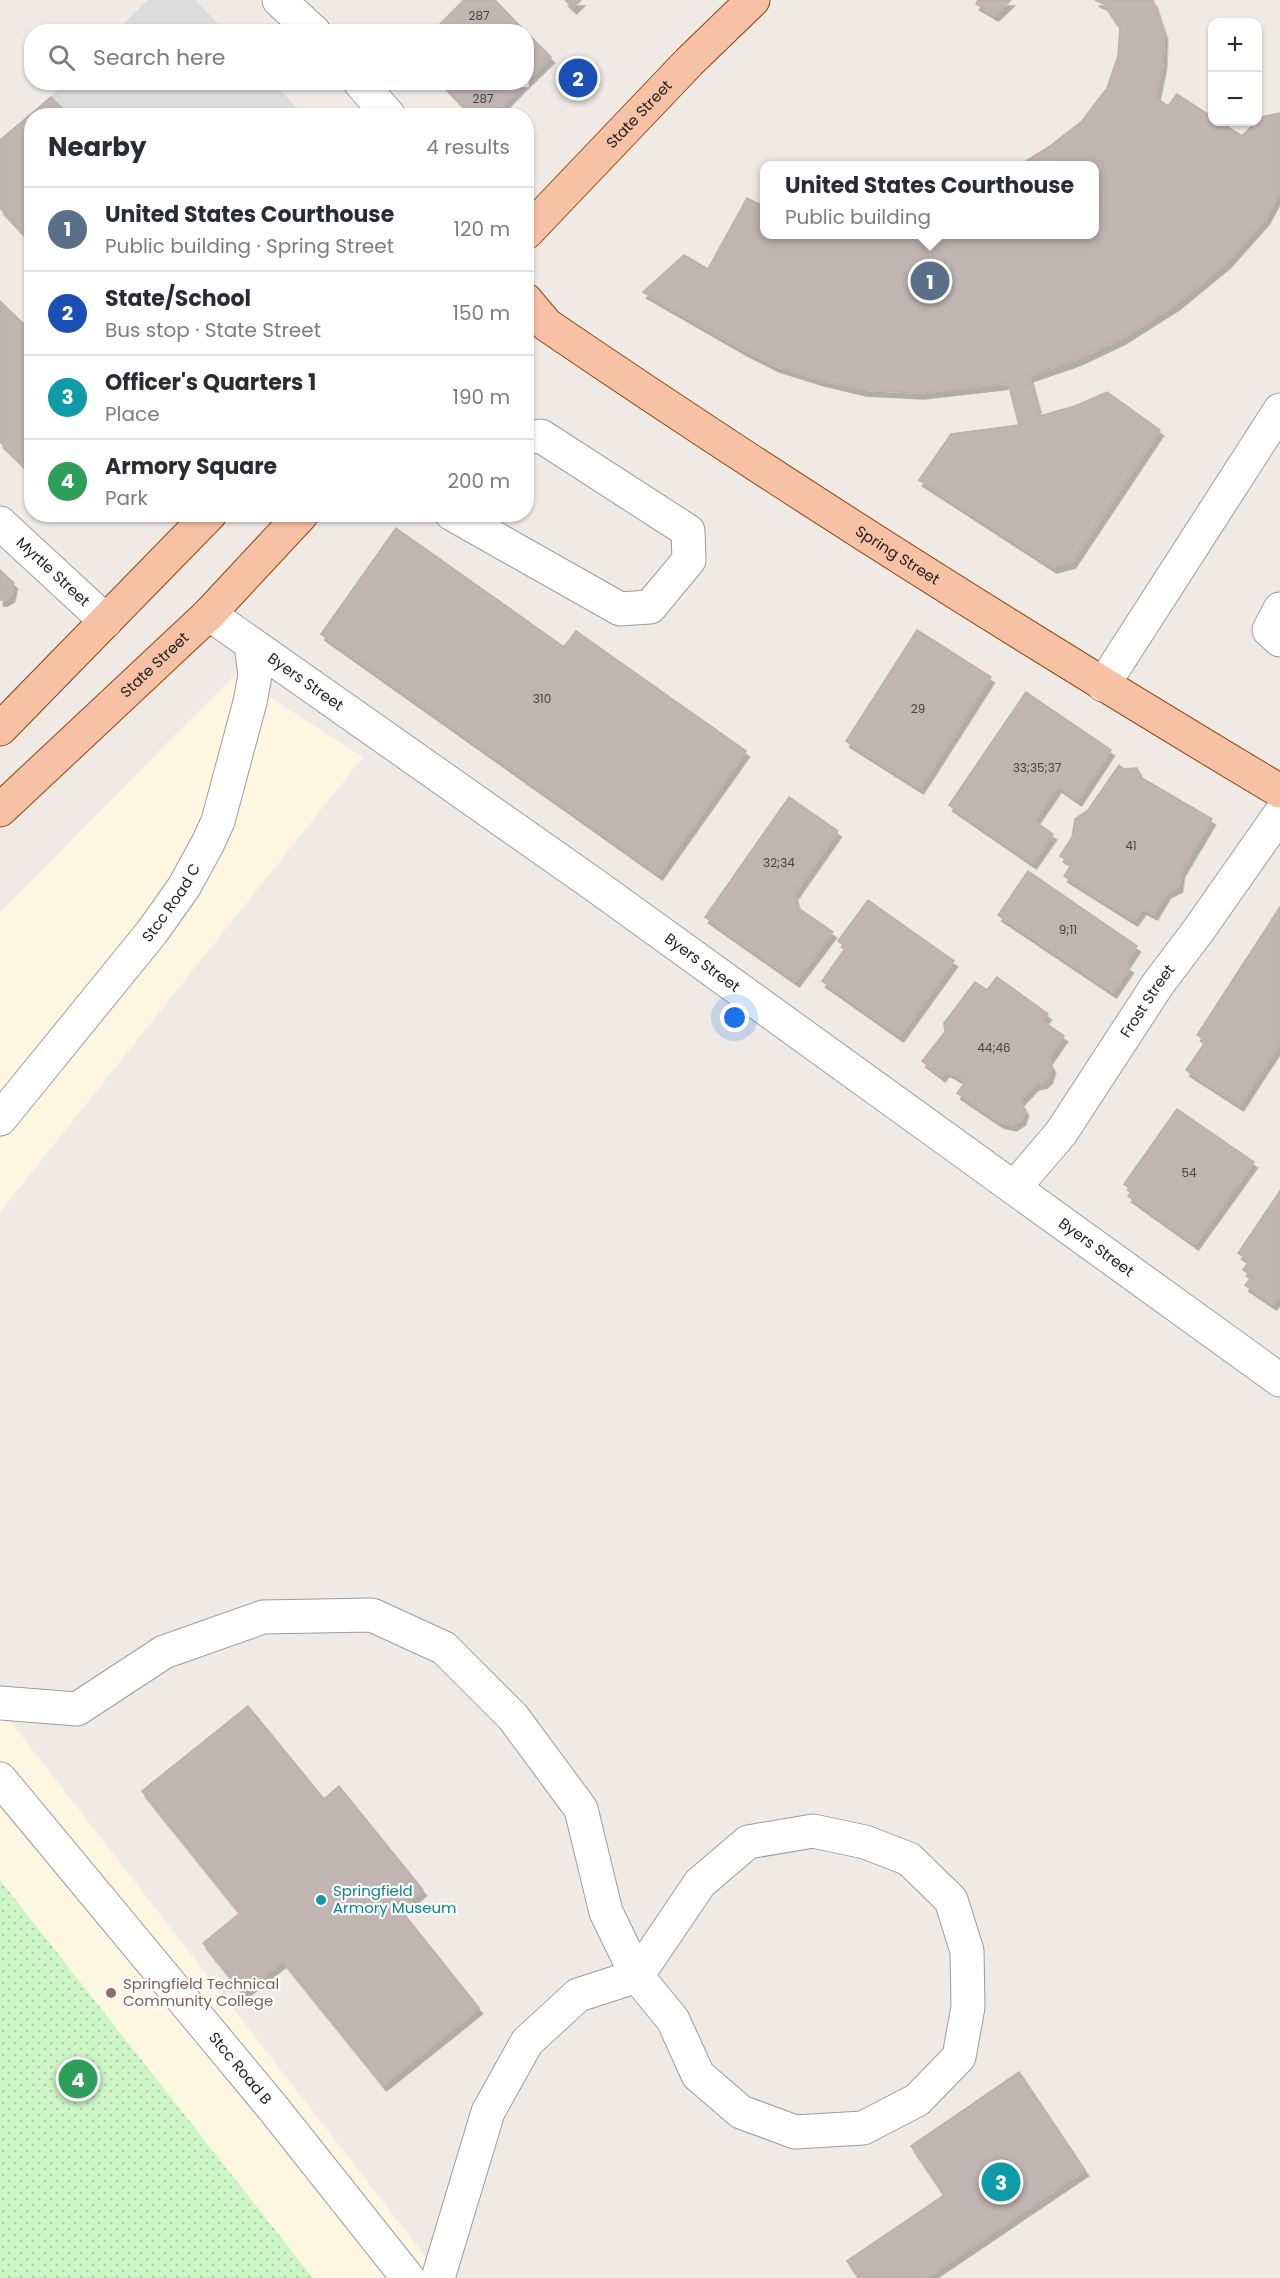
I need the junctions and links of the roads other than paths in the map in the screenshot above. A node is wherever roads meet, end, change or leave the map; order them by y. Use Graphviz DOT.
graph roads {
  1 [pos="279,0"];
  2 [pos="753,0"];
  3 [pos="305,24"];
  4 [pos="367,90"];
  5 [pos="382,108"];
  6 [pos="534,225"];
  7 [pos="534,310"];
  8 [pos="1280,410"];
  9 [pos="534,437"];
  10 [pos="202,522"];
  11 [pos="295,522"];
  12 [pos="466,522"];
  13 [pos="0,523"];
  14 [pos="1280,609"];
  15 [pos="209,614"];
  16 [pos="106,621"];
  17 [pos="1280,640"];
  18 [pos="251,645"];
  19 [pos="1102,685"];
  20 [pos="0,729"];
  21 [pos="1280,791"];
  22 [pos="0,810"];
  23 [pos="1280,814"];
  24 [pos="0,1119"];
  25 [pos="1014,1188"];
  26 [pos="1280,1380"];
  27 [pos="0,1703"];
  28 [pos="0,1779"];
  29 [pos="637,1976"];
  30 [pos="408,2278"];
  31 [pos="438,2278"];
  1 -- 3 [label="street"];
  2 -- 6 [label="main road, State Street"];
  4 -- 5 [label="street"];
  7 -- 19 [label="main road, Spring Street"];
  8 -- 19 [label="street"];
  9 -- 12 [label="street"];
  10 -- 16 [label="main road"];
  11 -- 15 [label="main road, State Street"];
  13 -- 16 [label="street, Myrtle Street"];
  14 -- 17 [label="street"];
  15 -- 18 [label="street, Byers Street"];
  15 -- 22 [label="main road, State Street"];
  16 -- 20 [label="main road"];
  18 -- 24 [label="street, Stcc Road C"];
  18 -- 25 [label="street, Byers Street"];
  19 -- 21 [label="main road, Spring Street"];
  23 -- 25 [label="street, Frost Street"];
  25 -- 26 [label="street, Byers Street"];
  27 -- 29 [label="street"];
  28 -- 30 [label="street, Stcc Road B"];
  29 -- 29 [label="street"];
  29 -- 31 [label="street"];
}
